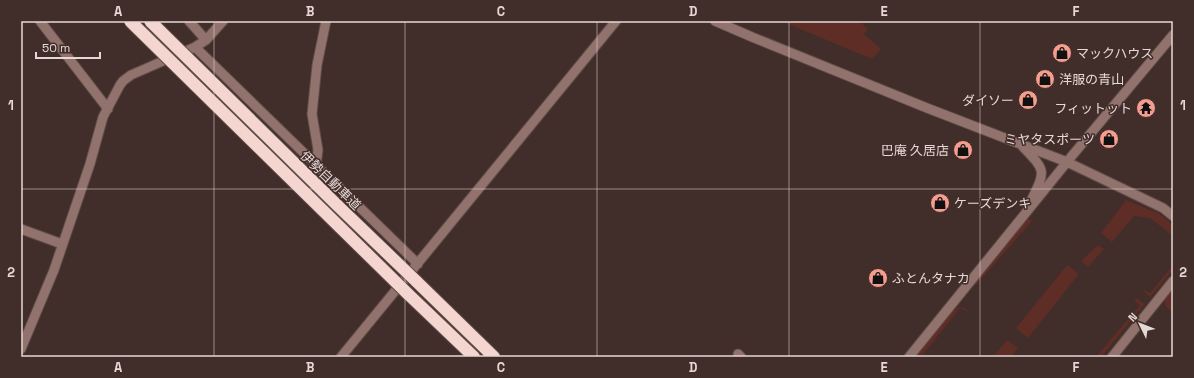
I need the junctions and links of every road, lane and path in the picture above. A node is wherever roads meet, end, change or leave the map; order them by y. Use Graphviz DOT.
graph roads {
  1 [pos="40,21"];
  2 [pos="130,21"];
  3 [pos="150,21"];
  4 [pos="189,21"];
  5 [pos="223,21"];
  6 [pos="326,21"];
  7 [pos="616,21"];
  8 [pos="716,21"];
  9 [pos="1173,35"];
  10 [pos="206,40"];
  11 [pos="195,47"];
  12 [pos="108,109"];
  13 [pos="1020,144"];
  14 [pos="1067,162"];
  15 [pos="316,166"];
  16 [pos="1025,215"];
  17 [pos="1173,216"];
  18 [pos="21,230"];
  19 [pos="62,244"];
  20 [pos="418,264"];
  21 [pos="1173,281"];
  22 [pos="21,349"];
  23 [pos="341,357"];
  24 [pos="474,357"];
  25 [pos="494,357"];
  26 [pos="909,357"];
  27 [pos="1112,357"];
  1 -- 12 [label="street"];
  2 -- 24 [label="highway, bridge"];
  3 -- 25 [label="highway, 伊勢自動車道, bridge"];
  4 -- 10 [label="street"];
  5 -- 10 [label="street"];
  6 -- 15 [label="street"];
  7 -- 20 [label="street"];
  8 -- 13 [label="street"];
  9 -- 14 [label="street"];
  10 -- 11 [label="street"];
  11 -- 12 [label="street"];
  11 -- 15 [label="street"];
  12 -- 19 [label="street"];
  13 -- 14 [label="street"];
  13 -- 16 [label="street"];
  14 -- 16 [label="street"];
  14 -- 17 [label="street"];
  15 -- 20 [label="street"];
  16 -- 26 [label="street"];
  18 -- 19 [label="street"];
  19 -- 22 [label="street"];
  20 -- 23 [label="street"];
  21 -- 27 [label="street"];
}
